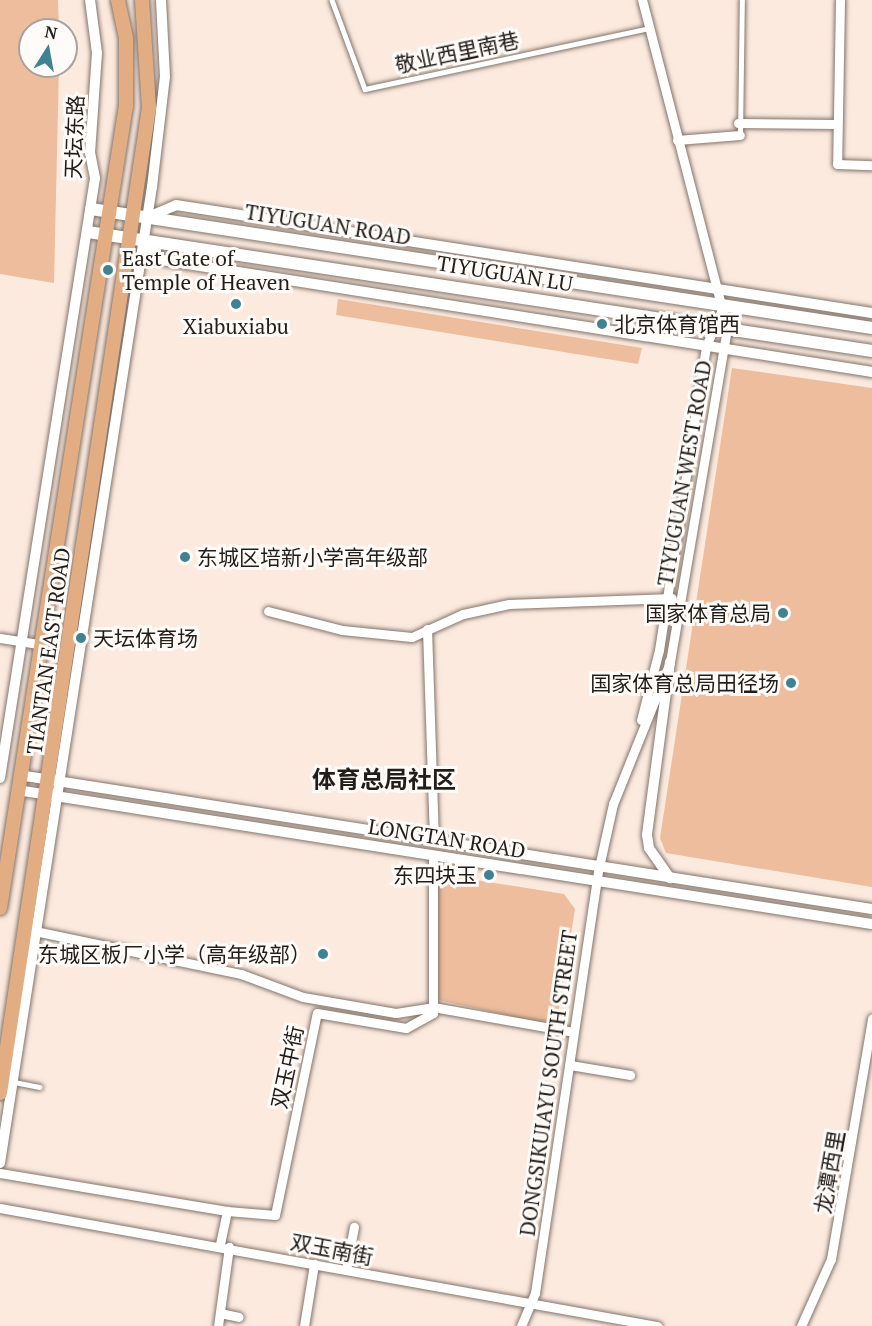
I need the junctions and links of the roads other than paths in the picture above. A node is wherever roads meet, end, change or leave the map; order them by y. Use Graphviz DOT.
graph roads {
  1 [pos="90,0"];
  2 [pos="118,0"];
  3 [pos="142,0"];
  4 [pos="161,0"];
  5 [pos="332,0"];
  6 [pos="642,0"];
  7 [pos="742,0"];
  8 [pos="840,0"];
  9 [pos="649,28"];
  10 [pos="738,123"];
  11 [pos="836,124"];
  12 [pos="740,135"];
  13 [pos="677,140"];
  14 [pos="872,165"];
  15 [pos="91,208"];
  16 [pos="112,211"];
  17 [pos="141,216"];
  18 [pos="88,232"];
  19 [pos="108,234"];
  20 [pos="138,240"];
  21 [pos="720,290"];
  22 [pos="724,305"];
  23 [pos="872,313"];
  24 [pos="711,325"];
  25 [pos="727,328"];
  26 [pos="872,328"];
  27 [pos="706,346"];
  28 [pos="724,349"];
  29 [pos="872,351"];
  30 [pos="872,372"];
  31 [pos="668,597"];
  32 [pos="681,599"];
  33 [pos="268,611"];
  34 [pos="427,629"];
  35 [pos="0,638"];
  36 [pos="22,642"];
  37 [pos="39,644"];
  38 [pos="670,662"];
  39 [pos="632,754"];
  40 [pos="0,778"];
  41 [pos="55,781"];
  42 [pos="18,783"];
  43 [pos="53,796"];
  44 [pos="434,841"];
  45 [pos="433,855"];
  46 [pos="599,867"];
  47 [pos="670,878"];
  48 [pos="596,881"];
  49 [pos="2,883"];
  50 [pos="0,908"];
  51 [pos="872,909"];
  52 [pos="872,924"];
  53 [pos="32,931"];
  54 [pos="433,1007"];
  55 [pos="872,1018"];
  56 [pos="573,1032"];
  57 [pos="570,1065"];
  58 [pos="630,1075"];
  59 [pos="14,1082"];
  60 [pos="40,1087"];
  61 [pos="0,1094"];
  62 [pos="0,1163"];
  63 [pos="0,1173"];
  64 [pos="0,1208"];
  65 [pos="227,1211"];
  66 [pos="354,1227"];
  67 [pos="225,1245"];
  68 [pos="314,1264"];
  69 [pos="346,1270"];
  70 [pos="532,1305"];
  71 [pos="220,1313"];
  72 [pos="239,1317"];
  73 [pos="218,1326"];
  74 [pos="304,1326"];
  75 [pos="521,1326"];
  76 [pos="657,1326"];
  77 [pos="801,1326"];
  1 -- 15 [label="street, 天坛东路"];
  2 -- 16 [label="main road, 天坛东路"];
  3 -- 17 [label="main road"];
  4 -- 17 [label="street"];
  5 -- 9 [label="lane, 敬业西里南巷"];
  6 -- 9 [label="street, TIYUGUAN WEST ROAD"];
  7 -- 10 [label="lane"];
  8 -- 11 [label="street"];
  9 -- 13 [label="street, TIYUGUAN WEST ROAD"];
  10 -- 11 [label="street"];
  10 -- 12 [label="lane"];
  11 -- 14 [label="street"];
  12 -- 13 [label="street"];
  13 -- 21 [label="street, TIYUGUAN WEST ROAD"];
  15 -- 16 [label="main road, TIYUGUAN ROAD"];
  15 -- 18 [label="street, 天坛东路"];
  16 -- 17 [label="main road, TIYUGUAN ROAD"];
  16 -- 19 [label="main road, TIANTAN EAST ROAD"];
  17 -- 20 [label="main road, TIANTAN EAST ROAD"];
  17 -- 21 [label="street"];
  17 -- 22 [label="main road, TIYUGUAN ROAD"];
  18 -- 19 [label="main road"];
  18 -- 36 [label="street, 天坛东路"];
  19 -- 20 [label="main road"];
  19 -- 37 [label="main road, TIANTAN EAST ROAD"];
  20 -- 24 [label="main road, TIYUGUAN LU"];
  20 -- 27 [label="street"];
  20 -- 41 [label="main road, TIANTAN EAST ROAD"];
  21 -- 22 [label="street, TIYUGUAN WEST ROAD"];
  21 -- 23 [label="street"];
  22 -- 24 [label="street, TIYUGUAN WEST ROAD"];
  22 -- 25 [label="street, TIYUGUAN WEST ROAD"];
  22 -- 26 [label="main road, TIYUGUAN ROAD"];
  24 -- 25 [label="main road, TIYUGUAN LU"];
  24 -- 27 [label="street, TIYUGUAN WEST ROAD"];
  25 -- 28 [label="street, TIYUGUAN WEST ROAD"];
  25 -- 29 [label="main road, TIYUGUAN LU"];
  27 -- 28 [label="street"];
  27 -- 31 [label="street, TIYUGUAN WEST ROAD"];
  28 -- 30 [label="street"];
  28 -- 32 [label="street, TIYUGUAN WEST ROAD"];
  31 -- 32 [label="street"];
  31 -- 34 [label="street"];
  31 -- 39 [label="street, TIYUGUAN WEST ROAD"];
  32 -- 38 [label="street, TIYUGUAN WEST ROAD"];
  33 -- 34 [label="street"];
  34 -- 44 [label="street"];
  35 -- 36 [label="street"];
  36 -- 37 [label="street"];
  36 -- 40 [label="street, 天坛东路"];
  37 -- 42 [label="main road, TIANTAN EAST ROAD"];
  38 -- 39 [label="street, TIYUGUAN WEST ROAD"];
  38 -- 47 [label="street"];
  39 -- 46 [label="street, DONGSIKUIAYU SOUTH STREET"];
  41 -- 42 [label="street, LONGTAN ROAD"];
  41 -- 43 [label="main road, TIANTAN EAST ROAD"];
  41 -- 44 [label="street, LONGTAN ROAD"];
  42 -- 43 [label="street, LONGTAN ROAD"];
  42 -- 49 [label="main road, TIANTAN EAST ROAD"];
  43 -- 45 [label="street, LONGTAN ROAD"];
  43 -- 53 [label="main road, TIANTAN EAST ROAD"];
  44 -- 46 [label="street, LONGTAN ROAD"];
  45 -- 48 [label="street, LONGTAN ROAD"];
  45 -- 54 [label="street"];
  46 -- 47 [label="street, LONGTAN ROAD"];
  46 -- 48 [label="street, DONGSIKUIAYU SOUTH STREET"];
  47 -- 51 [label="street, LONGTAN ROAD"];
  48 -- 52 [label="street, LONGTAN ROAD"];
  48 -- 56 [label="street, DONGSIKUIAYU SOUTH STREET"];
  49 -- 50 [label="main road, TIANTAN EAST ROAD"];
  53 -- 54 [label="street"];
  53 -- 59 [label="street"];
  53 -- 61 [label="main road, TIANTAN EAST ROAD"];
  54 -- 56 [label="street"];
  54 -- 65 [label="street, 双玉中街"];
  55 -- 77 [label="street, 龙潭西里"];
  56 -- 57 [label="street, DONGSIKUIAYU SOUTH STREET"];
  57 -- 58 [label="street"];
  57 -- 70 [label="street, DONGSIKUIAYU SOUTH STREET"];
  59 -- 60 [label="lane"];
  59 -- 62 [label="street"];
  63 -- 65 [label="street"];
  64 -- 67 [label="street, 双玉南街"];
  65 -- 67 [label="street"];
  66 -- 69 [label="street"];
  67 -- 68 [label="street, 双玉南街"];
  67 -- 71 [label="street"];
  68 -- 69 [label="street, 双玉南街"];
  68 -- 74 [label="street"];
  69 -- 70 [label="street, 双玉南街"];
  70 -- 75 [label="street, DONGSIKUIAYU SOUTH STREET"];
  70 -- 76 [label="street, 双玉南街"];
  71 -- 72 [label="street"];
  71 -- 73 [label="street"];
}
